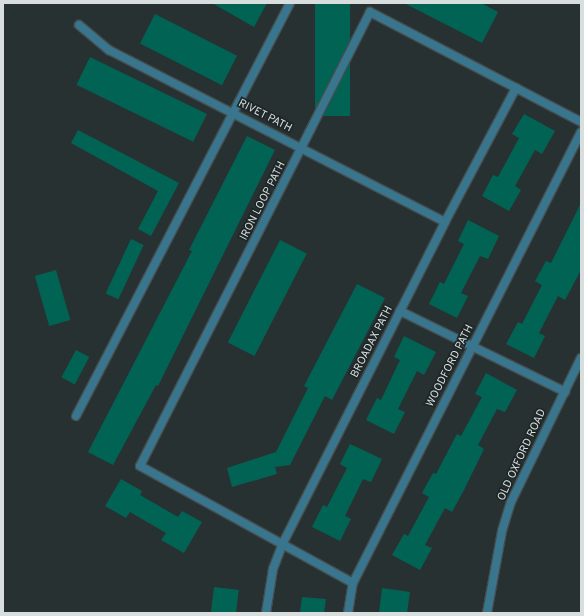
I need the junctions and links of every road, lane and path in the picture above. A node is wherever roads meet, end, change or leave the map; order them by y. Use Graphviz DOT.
graph roads {
  1 [pos="290,3"];
  2 [pos="79,25"];
  3 [pos="516,88"];
  4 [pos="233,113"];
  5 [pos="581,122"];
  6 [pos="581,132"];
  7 [pos="303,148"];
  8 [pos="445,222"];
  9 [pos="400,311"];
  10 [pos="472,346"];
  11 [pos="581,358"];
  12 [pos="565,392"];
  13 [pos="76,416"];
  14 [pos="282,545"];
  15 [pos="353,582"];
  16 [pos="266,613"];
  17 [pos="348,613"];
  18 [pos="487,613"];
  1 -- 4 [label="street"];
  2 -- 4 [label="street, RIVET PATH"];
  3 -- 5 [label="street, IRON LOOP PATH"];
  3 -- 7 [label="street, IRON LOOP PATH"];
  3 -- 8 [label="street, BROADAX PATH"];
  4 -- 7 [label="street, RIVET PATH"];
  4 -- 13 [label="street"];
  6 -- 10 [label="street, WOODFORD PATH"];
  7 -- 8 [label="street, RIVET PATH"];
  7 -- 14 [label="street, IRON LOOP PATH"];
  8 -- 9 [label="street, BROADAX PATH"];
  9 -- 10 [label="street"];
  9 -- 14 [label="street, BROADAX PATH"];
  10 -- 12 [label="street"];
  10 -- 15 [label="street, WOODFORD PATH"];
  11 -- 12 [label="street, OLD OXFORD ROAD"];
  12 -- 18 [label="street, OLD OXFORD ROAD"];
  14 -- 15 [label="street"];
  14 -- 16 [label="street, BROADAX PATH"];
  15 -- 17 [label="street, WOODFORD PATH"];
}
